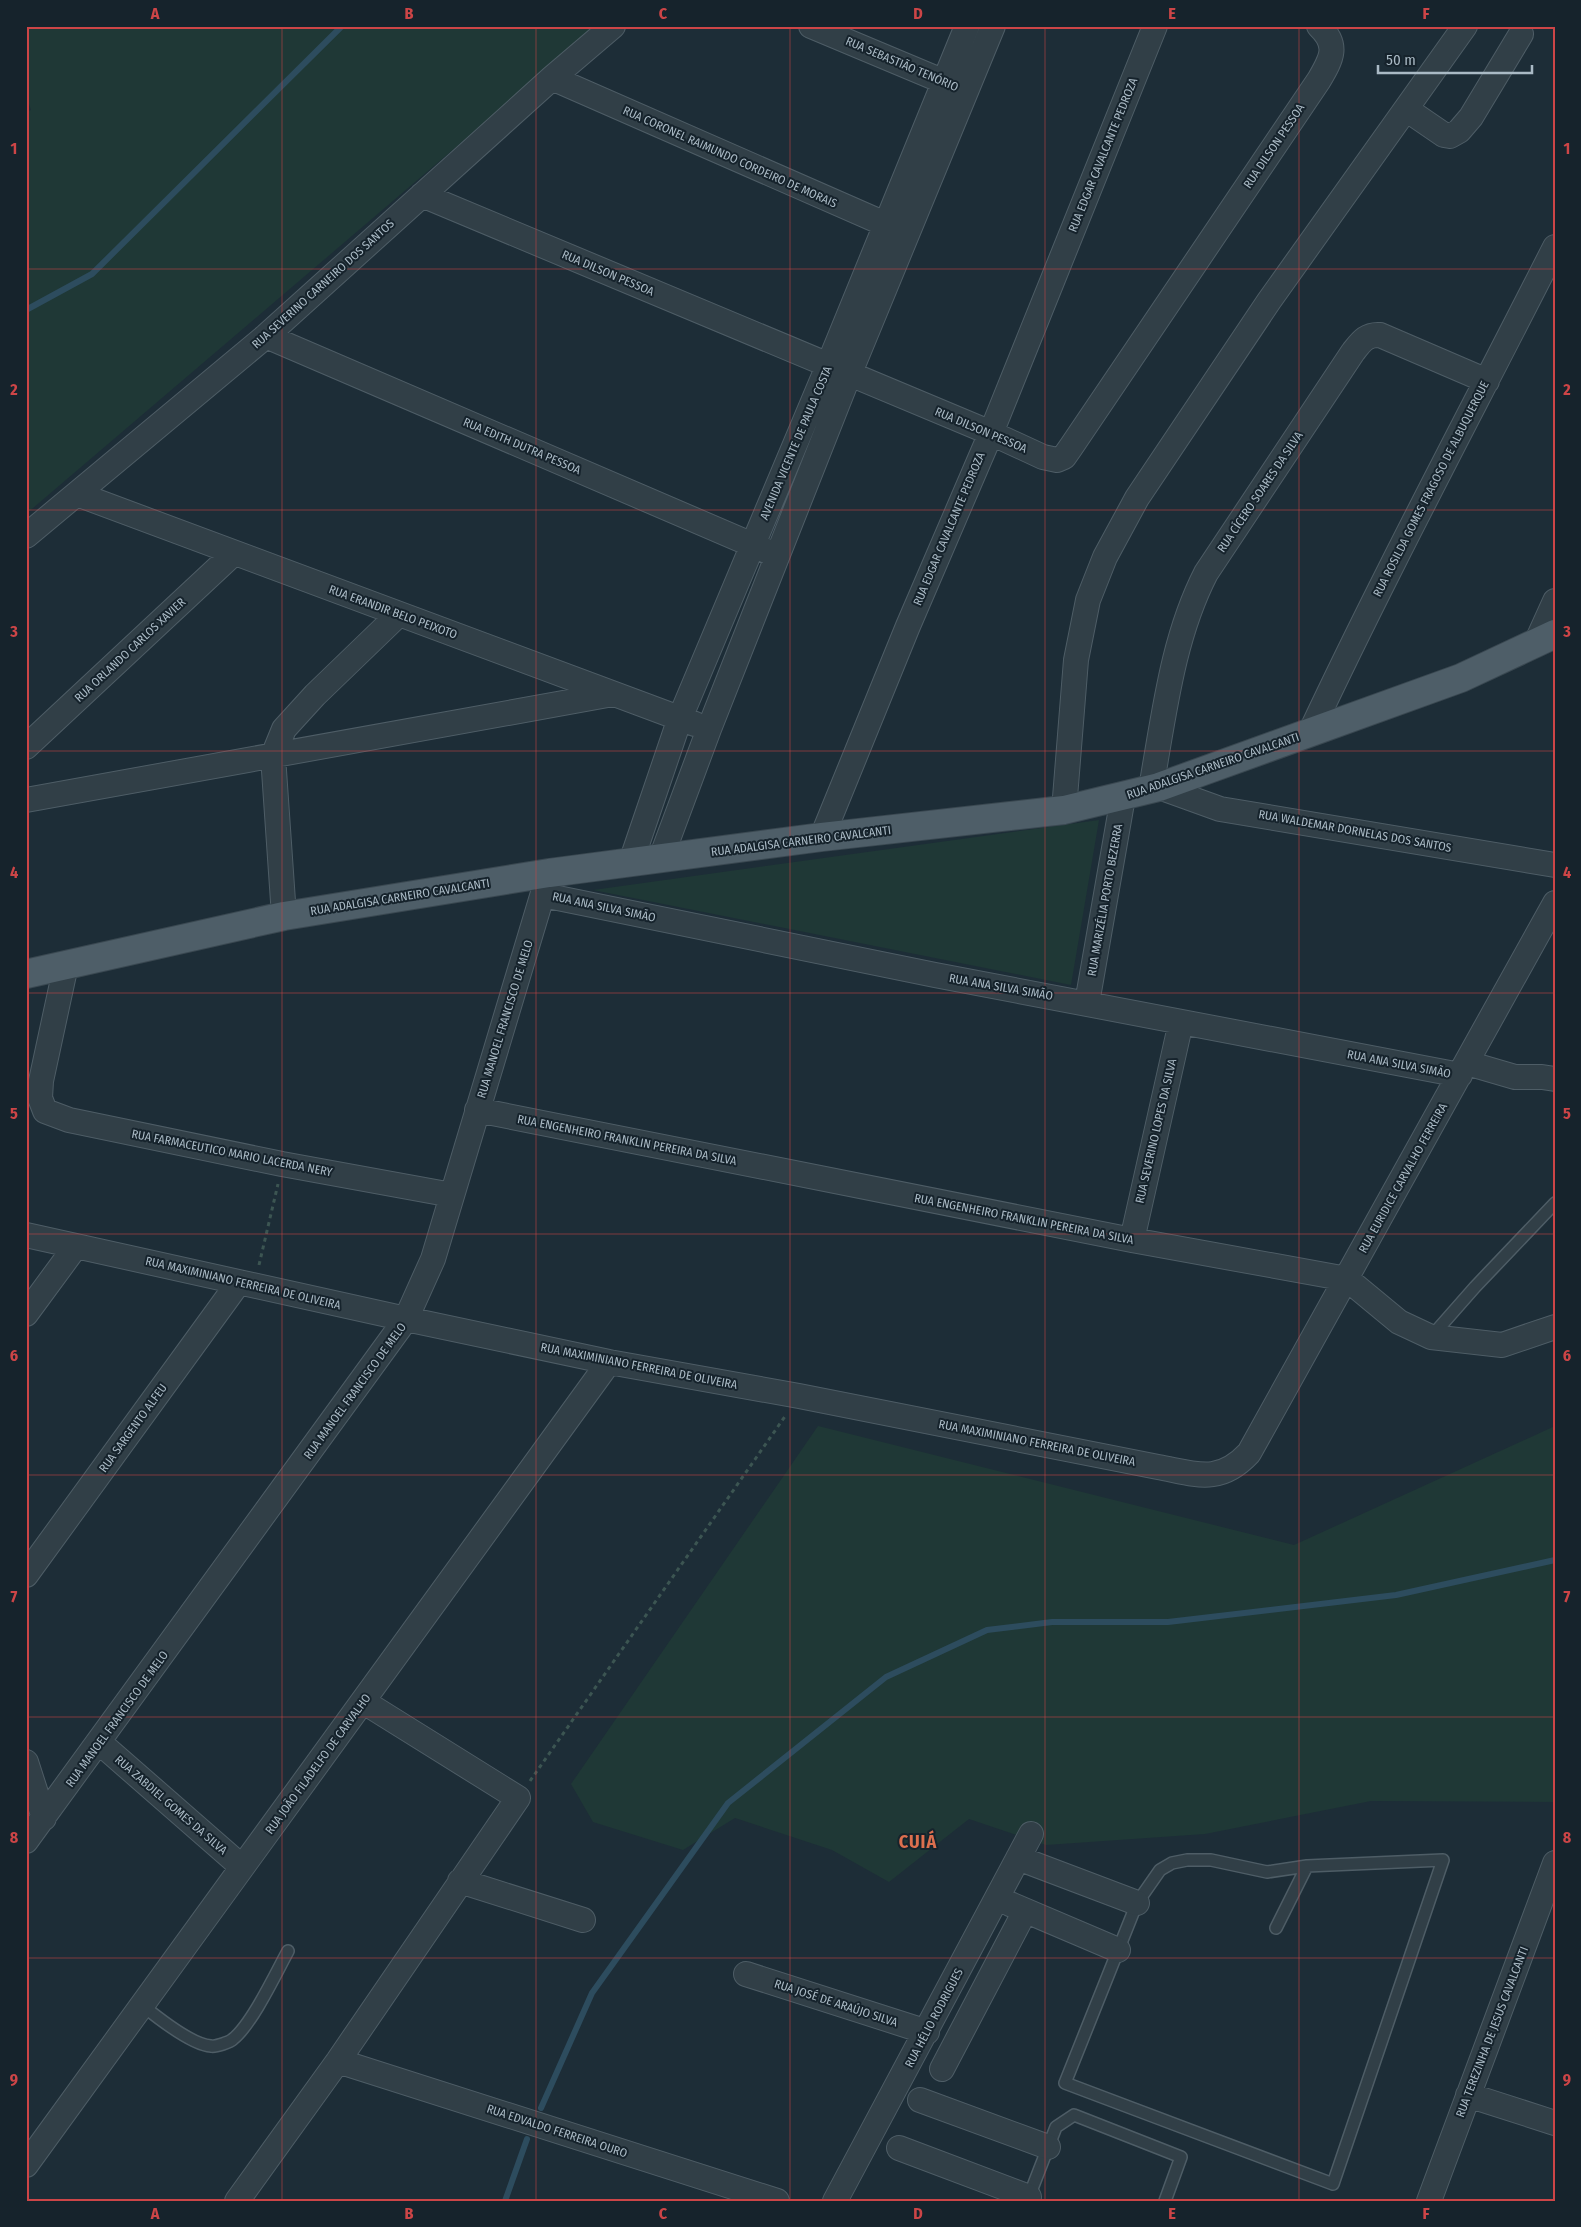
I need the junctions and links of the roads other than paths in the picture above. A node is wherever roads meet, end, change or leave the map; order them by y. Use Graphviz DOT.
graph roads {
  1 [pos="613,26"];
  2 [pos="811,26"];
  3 [pos="967,26"];
  4 [pos="993,26"];
  5 [pos="1155,26"];
  6 [pos="1319,26"];
  7 [pos="1465,26"];
  8 [pos="1521,34"];
  9 [pos="552,78"];
  10 [pos="955,87"];
  11 [pos="1406,109"];
  12 [pos="422,195"];
  13 [pos="897,230"];
  14 [pos="1555,247"];
  15 [pos="266,336"];
  16 [pos="839,371"];
  17 [pos="1487,381"];
  18 [pos="991,433"];
  19 [pos="76,494"];
  20 [pos="26,536"];
  21 [pos="754,546"];
  22 [pos="234,553"];
  23 [pos="778,555"];
  24 [pos="1555,601"];
  25 [pos="399,614"];
  26 [pos="1545,639"];
  27 [pos="613,694"];
  28 [pos="680,718"];
  29 [pos="708,729"];
  30 [pos="1310,733"];
  31 [pos="26,747"];
  32 [pos="273,756"];
  33 [pos="1155,787"];
  34 [pos="1124,797"];
  35 [pos="26,800"];
  36 [pos="1064,810"];
  37 [pos="822,837"];
  38 [pos="660,858"];
  39 [pos="631,862"];
  40 [pos="1555,865"];
  41 [pos="546,884"];
  42 [pos="1555,903"];
  43 [pos="284,916"];
  44 [pos="66,965"];
  45 [pos="26,974"];
  46 [pos="1087,1003"];
  47 [pos="1181,1022"];
  48 [pos="1463,1069"];
  49 [pos="1555,1079"];
  50 [pos="477,1110"];
  51 [pos="452,1195"];
  52 [pos="1555,1203"];
  53 [pos="26,1235"];
  54 [pos="1132,1240"];
  55 [pos="76,1246"];
  56 [pos="1347,1280"];
  57 [pos="247,1284"];
  58 [pos="26,1314"];
  59 [pos="406,1320"];
  60 [pos="1555,1327"];
  61 [pos="1431,1337"];
  62 [pos="609,1362"];
  63 [pos="1249,1453"];
  64 [pos="26,1575"];
  65 [pos="364,1702"];
  66 [pos="99,1742"];
  67 [pos="26,1762"];
  68 [pos="44,1818"];
  69 [pos="1031,1834"];
  70 [pos="26,1841"];
  71 [pos="1018,1858"];
  72 [pos="1555,1864"];
  73 [pos="1307,1866"];
  74 [pos="242,1867"];
  75 [pos="460,1881"];
  76 [pos="997,1899"];
  77 [pos="1137,1903"];
  78 [pos="1025,1911"];
  79 [pos="583,1920"];
  80 [pos="1276,1928"];
  81 [pos="1118,1950"];
  82 [pos="288,1951"];
  83 [pos="746,1974"];
  84 [pos="142,2005"];
  85 [pos="927,2032"];
  86 [pos="338,2061"];
  87 [pos="942,2070"];
  88 [pos="1468,2095"];
  89 [pos="920,2100"];
  90 [pos="1555,2123"];
  91 [pos="1048,2147"];
  92 [pos="900,2148"];
  93 [pos="26,2165"];
  94 [pos="1028,2199"];
  95 [pos="237,2201"];
  96 [pos="777,2201"];
  97 [pos="835,2201"];
  98 [pos="1165,2201"];
  99 [pos="1429,2201"];
  1 -- 9 [label="street, RUA SEVERINO CARNEIRO DOS SANTOS"];
  2 -- 10 [label="street, RUA SEBASTIÃO TENÓRIO"];
  3 -- 10 [label="street, AVENIDA VICENTE DE PAULA COSTA"];
  4 -- 10 [label="street, AVENIDA VICENTE DE PAULA COSTA"];
  5 -- 18 [label="street, RUA EDGAR CAVALCANTE PEDROZA"];
  6 -- 18 [label="street, RUA DILSON PESSOA"];
  7 -- 11 [label="street"];
  8 -- 11 [label="street"];
  9 -- 12 [label="street, RUA SEVERINO CARNEIRO DOS SANTOS"];
  9 -- 13 [label="street, RUA CORONEL RAIMUNDO CORDEIRO DE MORAIS"];
  10 -- 13 [label="street, AVENIDA VICENTE DE PAULA COSTA"];
  11 -- 36 [label="street"];
  12 -- 15 [label="street, RUA SEVERINO CARNEIRO DOS SANTOS"];
  12 -- 16 [label="street, RUA DILSON PESSOA"];
  13 -- 16 [label="street, AVENIDA VICENTE DE PAULA COSTA"];
  14 -- 17 [label="street, RUA ROSILDA GOMES FRAGOSO DE ALBUQUERQUE"];
  15 -- 19 [label="street, RUA SEVERINO CARNEIRO DOS SANTOS"];
  15 -- 21 [label="street, RUA EDITH DUTRA PESSOA"];
  16 -- 18 [label="street, RUA DILSON PESSOA"];
  16 -- 21 [label="street, AVENIDA VICENTE DE PAULA COSTA"];
  16 -- 23 [label="street, AVENIDA VICENTE DE PAULA COSTA"];
  17 -- 30 [label="street, RUA ROSILDA GOMES FRAGOSO DE ALBUQUERQUE"];
  17 -- 33 [label="street, RUA CÍCERO SOARES DA SILVA"];
  18 -- 37 [label="street, RUA EDGAR CAVALCANTE PEDROZA"];
  19 -- 20 [label="street, RUA SEVERINO CARNEIRO DOS SANTOS"];
  19 -- 22 [label="street, RUA ERANDIR BELO PEIXOTO"];
  21 -- 23 [label="street, RUA EDITH DUTRA PESSOA"];
  21 -- 28 [label="street, AVENIDA VICENTE DE PAULA COSTA"];
  22 -- 25 [label="street, RUA ERANDIR BELO PEIXOTO"];
  22 -- 31 [label="street, RUA ORLANDO CARLOS XAVIER"];
  23 -- 29 [label="street, AVENIDA VICENTE DE PAULA COSTA"];
  24 -- 26 [label="street"];
  25 -- 27 [label="street, RUA ERANDIR BELO PEIXOTO"];
  25 -- 32 [label="street"];
  26 -- 30 [label="main road, RUA ADALGISA CARNEIRO CAVALCANTI"];
  27 -- 28 [label="street, RUA ERANDIR BELO PEIXOTO"];
  27 -- 32 [label="street"];
  28 -- 29 [label="street, RUA ERANDIR BELO PEIXOTO"];
  28 -- 39 [label="street, AVENIDA VICENTE DE PAULA COSTA"];
  29 -- 38 [label="street, AVENIDA VICENTE DE PAULA COSTA"];
  30 -- 33 [label="main road, RUA ADALGISA CARNEIRO CAVALCANTI"];
  32 -- 35 [label="street"];
  32 -- 43 [label="street"];
  33 -- 34 [label="main road, RUA ADALGISA CARNEIRO CAVALCANTI"];
  33 -- 40 [label="street, RUA WALDEMAR DORNELAS DOS SANTOS"];
  34 -- 36 [label="main road, RUA ADALGISA CARNEIRO CAVALCANTI"];
  34 -- 46 [label="street, RUA MARIZÉLIA PORTO BEZERRA"];
  36 -- 37 [label="main road, RUA ADALGISA CARNEIRO CAVALCANTI"];
  37 -- 38 [label="main road, RUA ADALGISA CARNEIRO CAVALCANTI"];
  38 -- 39 [label="main road, RUA ADALGISA CARNEIRO CAVALCANTI"];
  39 -- 41 [label="main road, RUA ADALGISA CARNEIRO CAVALCANTI"];
  41 -- 43 [label="main road, RUA ADALGISA CARNEIRO CAVALCANTI"];
  41 -- 46 [label="street, RUA ANA SILVA SIMÃO"];
  41 -- 50 [label="street, RUA MANOEL FRANCISCO DE MELO"];
  42 -- 48 [label="street, RUA EURIDICE CARVALHO FERREIRA"];
  43 -- 44 [label="main road, RUA ADALGISA CARNEIRO CAVALCANTI"];
  44 -- 45 [label="main road, RUA ADALGISA CARNEIRO CAVALCANTI"];
  44 -- 51 [label="street, RUA FARMACEUTICO MARIO LACERDA NERY"];
  46 -- 47 [label="street, RUA ANA SILVA SIMÃO"];
  47 -- 48 [label="street, RUA ANA SILVA SIMÃO"];
  47 -- 54 [label="street, RUA SEVERINO LOPES DA SILVA"];
  48 -- 49 [label="street, RUA ANA SILVA SIMÃO"];
  48 -- 56 [label="street, RUA EURIDICE CARVALHO FERREIRA"];
  50 -- 51 [label="street, RUA MANOEL FRANCISCO DE MELO"];
  50 -- 54 [label="street, RUA ENGENHEIRO FRANKLIN PEREIRA DA SILVA"];
  51 -- 59 [label="street, RUA MANOEL FRANCISCO DE MELO"];
  52 -- 61 [label="lane"];
  53 -- 55 [label="street, RUA MAXIMINIANO FERREIRA DE OLIVEIRA"];
  54 -- 56 [label="street, RUA ENGENHEIRO FRANKLIN PEREIRA DA SILVA"];
  55 -- 57 [label="street, RUA MAXIMINIANO FERREIRA DE OLIVEIRA"];
  55 -- 58 [label="street"];
  56 -- 61 [label="street, RUA ENGENHEIRO FRANKLIN PEREIRA DA SILVA"];
  56 -- 63 [label="street, RUA EURIDICE CARVALHO FERREIRA"];
  57 -- 59 [label="street, RUA MAXIMINIANO FERREIRA DE OLIVEIRA"];
  57 -- 64 [label="street, RUA SARGENTO ALFEU"];
  59 -- 62 [label="street, RUA MAXIMINIANO FERREIRA DE OLIVEIRA"];
  59 -- 66 [label="street, RUA MANOEL FRANCISCO DE MELO"];
  60 -- 61 [label="street, RUA ENGENHEIRO FRANKLIN PEREIRA DA SILVA"];
  62 -- 63 [label="street, RUA MAXIMINIANO FERREIRA DE OLIVEIRA"];
  62 -- 65 [label="street, RUA JOÃO FILADELFO DE CARVALHO"];
  65 -- 74 [label="street, RUA JOÃO FILADELFO DE CARVALHO"];
  65 -- 75 [label="street"];
  66 -- 68 [label="street, RUA MANOEL FRANCISCO DE MELO"];
  66 -- 74 [label="street, RUA ZABDIEL GOMES DA SILVA"];
  67 -- 68 [label="street"];
  68 -- 70 [label="street, RUA MANOEL FRANCISCO DE MELO"];
  69 -- 71 [label="street, RUA HÉLIO RODRIGUES"];
  71 -- 76 [label="street, RUA HÉLIO RODRIGUES"];
  71 -- 77 [label="street"];
  72 -- 88 [label="street, RUA TEREZINHA DE JESUS CAVALCANTI"];
  73 -- 77 [label="lane"];
  73 -- 80 [label="lane"];
  73 -- 81 [label="lane"];
  74 -- 84 [label="street, RUA JOÃO FILADELFO DE CARVALHO"];
  75 -- 79 [label="street"];
  75 -- 86 [label="street"];
  76 -- 78 [label="street"];
  76 -- 85 [label="street, RUA HÉLIO RODRIGUES"];
  77 -- 81 [label="lane"];
  78 -- 81 [label="street"];
  78 -- 87 [label="street"];
  82 -- 84 [label="lane"];
  83 -- 85 [label="street, RUA JOSÉ DE ARAÚJO SILVA"];
  84 -- 93 [label="street, RUA JOÃO FILADELFO DE CARVALHO"];
  85 -- 97 [label="street, RUA HÉLIO RODRIGUES"];
  86 -- 95 [label="street"];
  86 -- 96 [label="street, RUA EDVALDO FERREIRA OURO"];
  88 -- 90 [label="street"];
  88 -- 99 [label="street, RUA TEREZINHA DE JESUS CAVALCANTI"];
  89 -- 91 [label="street"];
  91 -- 94 [label="lane"];
  91 -- 98 [label="lane"];
  92 -- 94 [label="street"];
}
